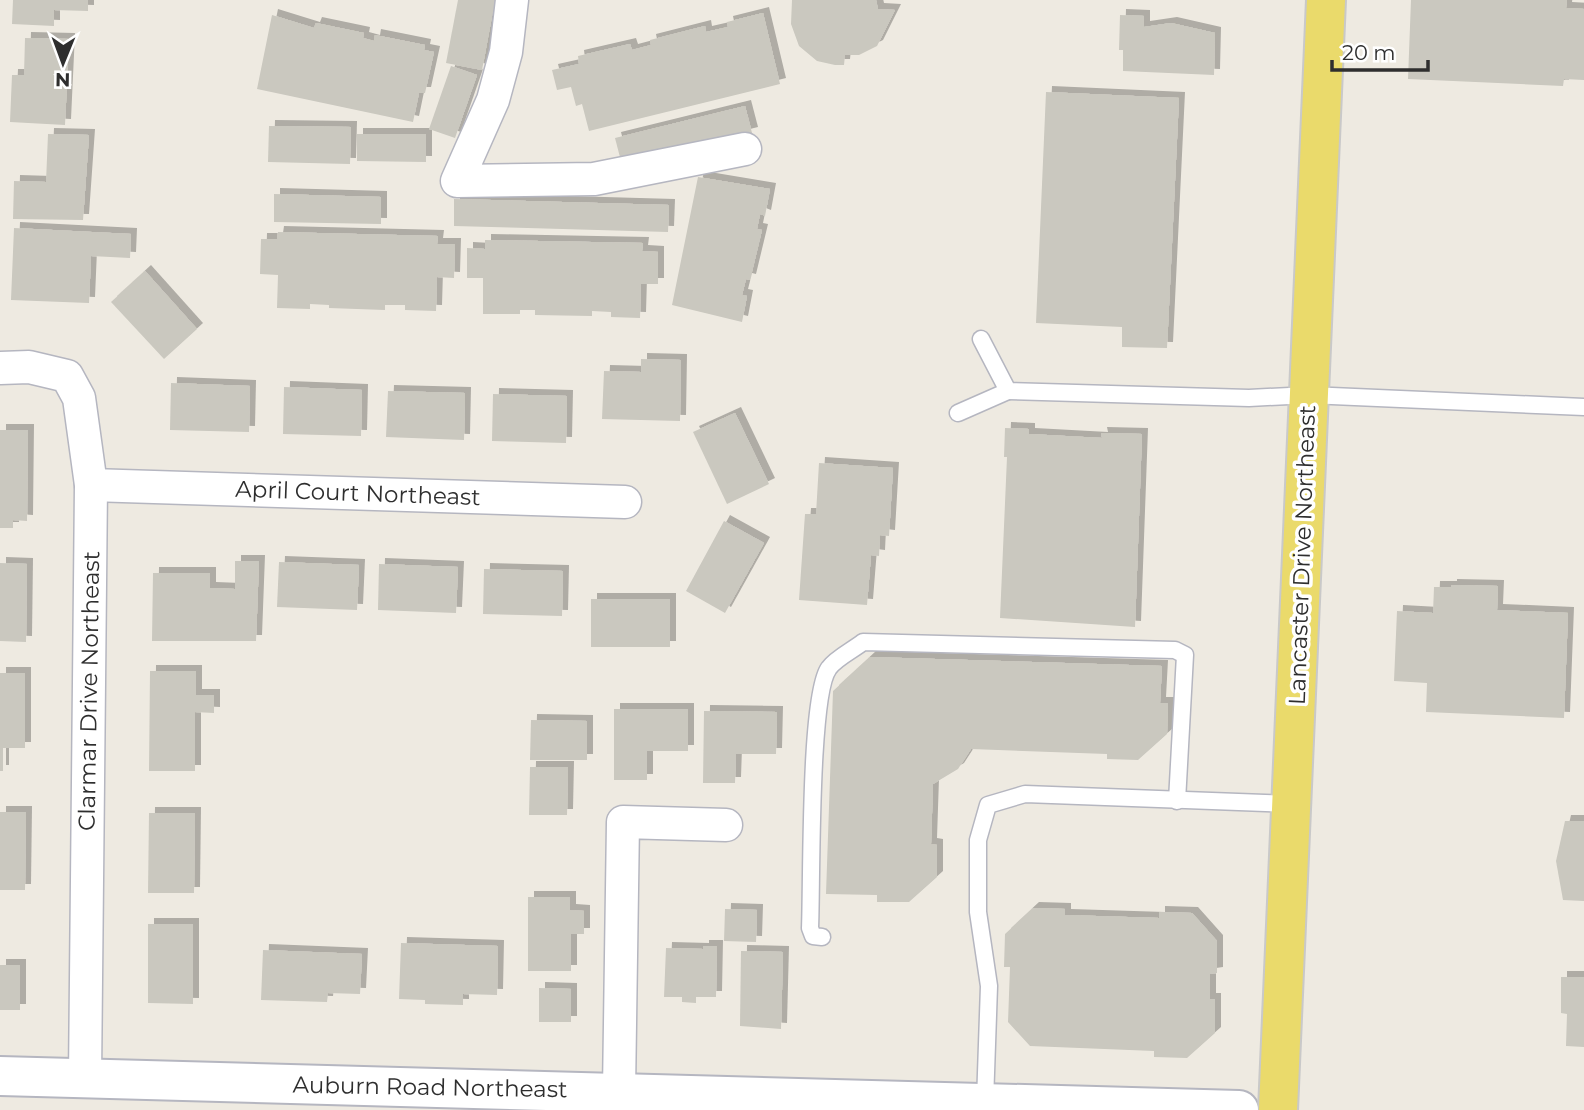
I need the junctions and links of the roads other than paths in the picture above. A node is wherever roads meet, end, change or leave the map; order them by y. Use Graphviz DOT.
graph roads {
  1 [pos="512,0"];
  2 [pos="1326,0"];
  3 [pos="745,149"];
  4 [pos="981,339"];
  5 [pos="0,368"];
  6 [pos="1008,391"];
  7 [pos="1309,395"];
  8 [pos="1584,407"];
  9 [pos="958,413"];
  10 [pos="91,485"];
  11 [pos="625,502"];
  12 [pos="1177,801"];
  13 [pos="1291,804"];
  14 [pos="726,825"];
  15 [pos="822,937"];
  16 [pos="0,1076"];
  17 [pos="85,1078"];
  18 [pos="619,1091"];
  19 [pos="405,1098"];
  20 [pos="693,1102"];
  21 [pos="973,1105"];
  22 [pos="1238,1110"];
  23 [pos="1278,1110"];
  1 -- 3 [label="street"];
  2 -- 7 [label="main road, Lancaster Drive Northeast"];
  4 -- 6 [label="lane"];
  5 -- 10 [label="street, Clarmar Drive Northeast"];
  6 -- 7 [label="lane"];
  6 -- 9 [label="lane"];
  7 -- 8 [label="lane"];
  7 -- 13 [label="main road, Lancaster Drive Northeast"];
  10 -- 11 [label="street, April Court Northeast"];
  10 -- 17 [label="street, Clarmar Drive Northeast"];
  12 -- 13 [label="lane"];
  12 -- 15 [label="lane"];
  12 -- 21 [label="lane"];
  13 -- 23 [label="main road, Lancaster Drive Northeast"];
  14 -- 18 [label="street"];
  16 -- 17 [label="street, Auburn Road Northeast"];
  17 -- 19 [label="street, Auburn Road Northeast"];
  18 -- 19 [label="street, Auburn Road Northeast"];
  18 -- 20 [label="street, Auburn Road Northeast"];
  20 -- 21 [label="street, Auburn Road Northeast"];
  21 -- 22 [label="street, Auburn Road Northeast"];
}
